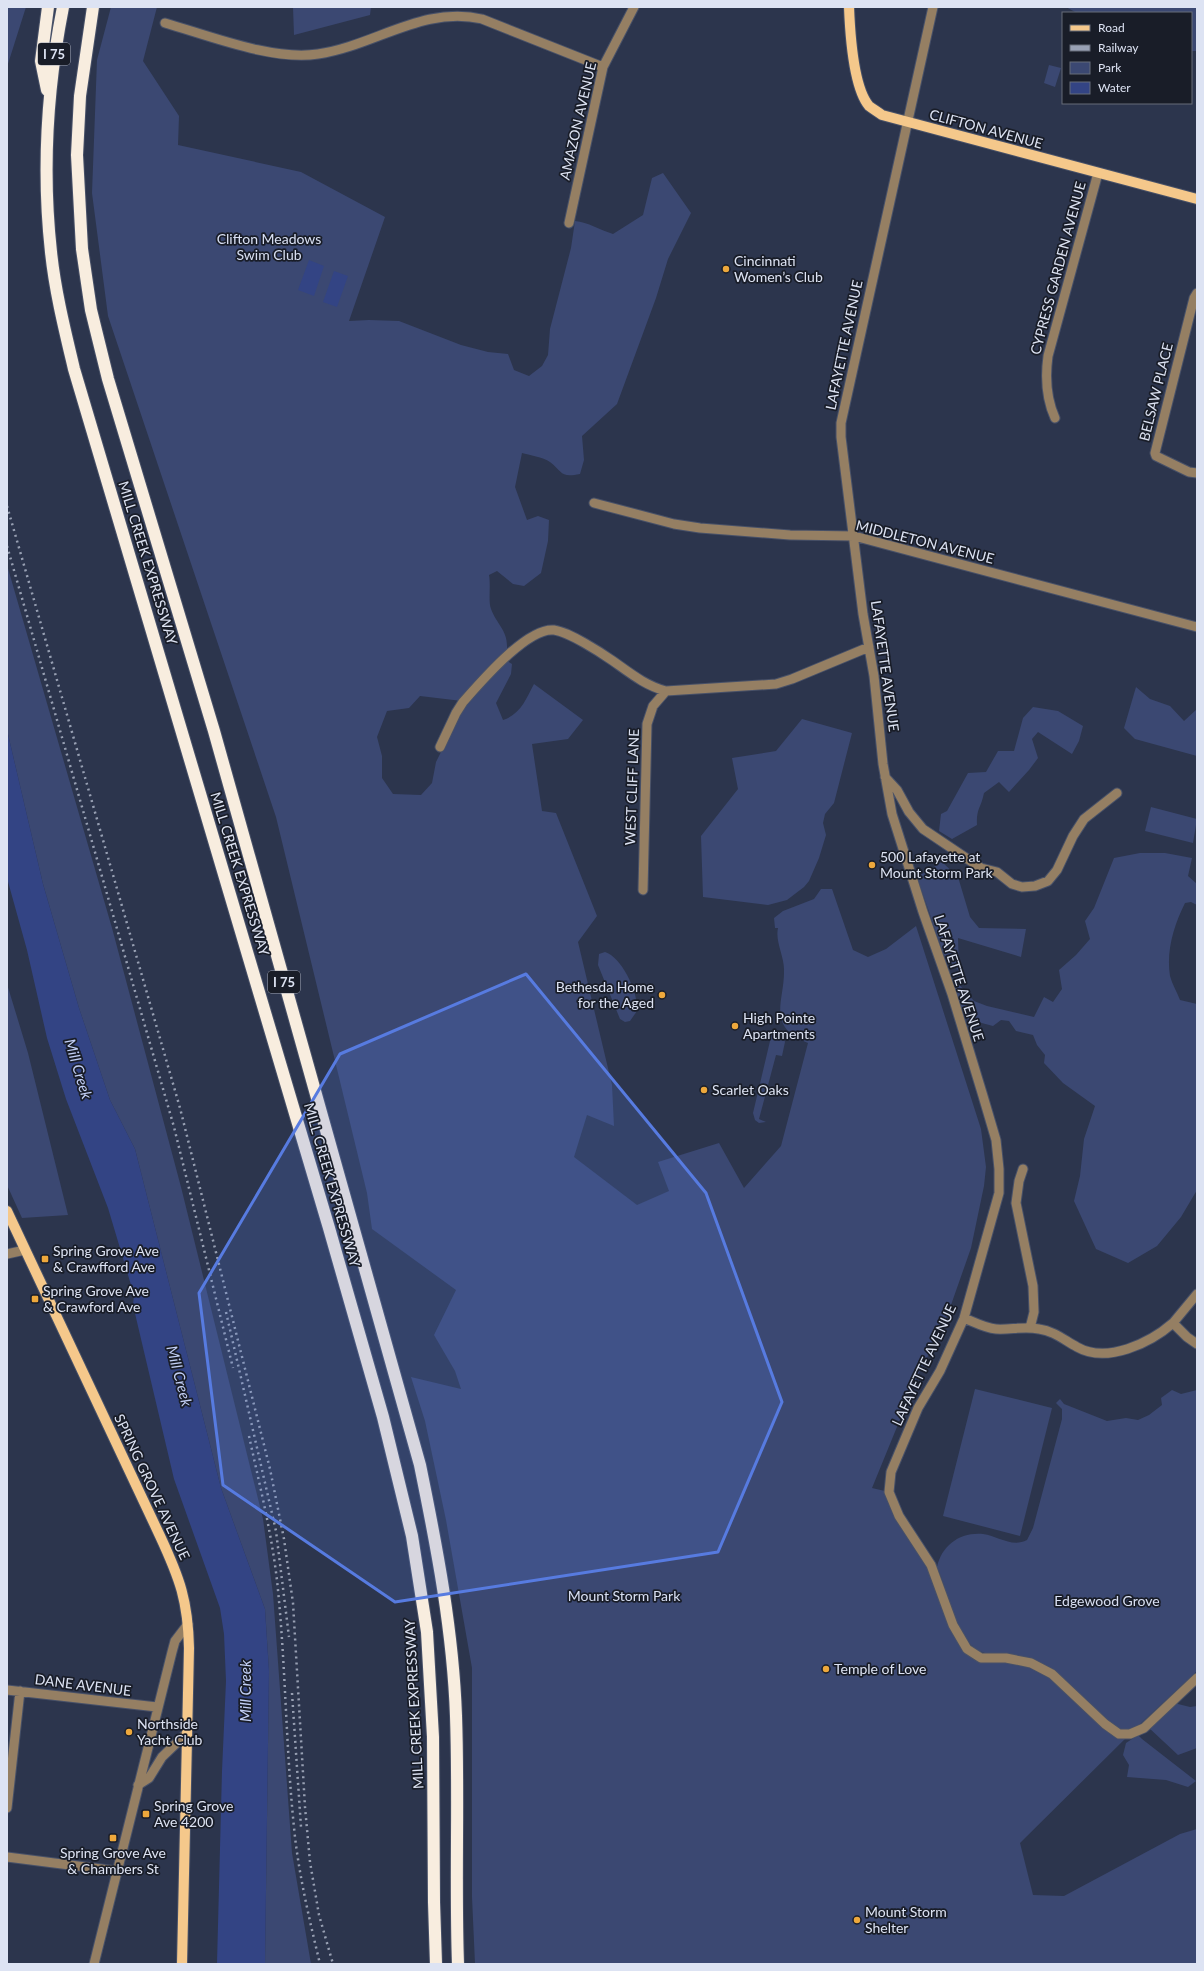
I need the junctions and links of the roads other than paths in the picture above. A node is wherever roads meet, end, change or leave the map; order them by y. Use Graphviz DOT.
graph roads {
  1 [pos="48,7"];
  2 [pos="63,7"];
  3 [pos="93,7"];
  4 [pos="634,7"];
  5 [pos="849,7"];
  6 [pos="933,7"];
  7 [pos="165,23"];
  8 [pos="603,67"];
  9 [pos="49,101"];
  10 [pos="907,122"];
  11 [pos="1098,173"];
  12 [pos="1197,199"];
  13 [pos="569,222"];
  14 [pos="1197,293"];
  15 [pos="1055,418"];
  16 [pos="1197,473"];
  17 [pos="594,503"];
  18 [pos="854,536"];
  19 [pos="1197,627"];
  20 [pos="868,647"];
  21 [pos="666,691"];
  22 [pos="440,747"];
  23 [pos="885,777"];
  24 [pos="1117,793"];
  25 [pos="643,890"];
  26 [pos="1023,1169"];
  27 [pos="7,1212"];
  28 [pos="25,1250"];
  29 [pos="7,1254"];
  30 [pos="1197,1294"];
  31 [pos="964,1318"];
  32 [pos="1173,1323"];
  33 [pos="1030,1328"];
  34 [pos="1197,1344"];
  35 [pos="188,1624"];
  36 [pos="1197,1678"];
  37 [pos="7,1690"];
  38 [pos="20,1691"];
  39 [pos="157,1707"];
  40 [pos="187,1733"];
  41 [pos="138,1785"];
  42 [pos="7,1808"];
  43 [pos="7,1857"];
  44 [pos="117,1871"];
  45 [pos="94,1964"];
  46 [pos="182,1964"];
  47 [pos="436,1964"];
  48 [pos="458,1964"];
  1 -- 9 [label="highway"];
  2 -- 9 [label="highway, MILL CREEK EXPRESSWAY / I 75"];
  3 -- 48 [label="highway, MILL CREEK EXPRESSWAY / I 75"];
  4 -- 8 [label="street, AMAZON AVENUE"];
  5 -- 10 [label="main road, CLIFTON AVENUE"];
  6 -- 10 [label="street, LAFAYETTE AVENUE"];
  7 -- 8 [label="street"];
  8 -- 13 [label="street, AMAZON AVENUE"];
  9 -- 47 [label="highway, MILL CREEK EXPRESSWAY / I 75"];
  10 -- 11 [label="main road, CLIFTON AVENUE"];
  10 -- 18 [label="street, LAFAYETTE AVENUE"];
  11 -- 12 [label="main road, CLIFTON AVENUE"];
  11 -- 15 [label="street, CYPRESS GARDEN AVENUE"];
  14 -- 16 [label="street, BELSAW PLACE"];
  17 -- 18 [label="street, MIDDLETON AVENUE"];
  18 -- 19 [label="street, MIDDLETON AVENUE"];
  18 -- 20 [label="street, LAFAYETTE AVENUE"];
  20 -- 21 [label="street"];
  20 -- 23 [label="street, LAFAYETTE AVENUE"];
  21 -- 22 [label="street"];
  21 -- 25 [label="street, WEST CLIFF LANE"];
  23 -- 24 [label="street"];
  23 -- 31 [label="street, LAFAYETTE AVENUE"];
  26 -- 33 [label="street"];
  27 -- 28 [label="main road, SPRING GROVE AVENUE"];
  28 -- 29 [label="street"];
  28 -- 35 [label="main road, SPRING GROVE AVENUE"];
  30 -- 32 [label="street"];
  31 -- 33 [label="street"];
  31 -- 36 [label="street, LAFAYETTE AVENUE"];
  32 -- 33 [label="street"];
  32 -- 34 [label="street"];
  35 -- 39 [label="street"];
  35 -- 40 [label="main road, SPRING GROVE AVENUE"];
  37 -- 38 [label="street, DANE AVENUE"];
  38 -- 39 [label="street, DANE AVENUE"];
  38 -- 42 [label="street"];
  39 -- 41 [label="street"];
  40 -- 41 [label="street"];
  40 -- 46 [label="main road, SPRING GROVE AVENUE"];
  41 -- 44 [label="street"];
  43 -- 44 [label="street"];
  44 -- 45 [label="street"];
}
